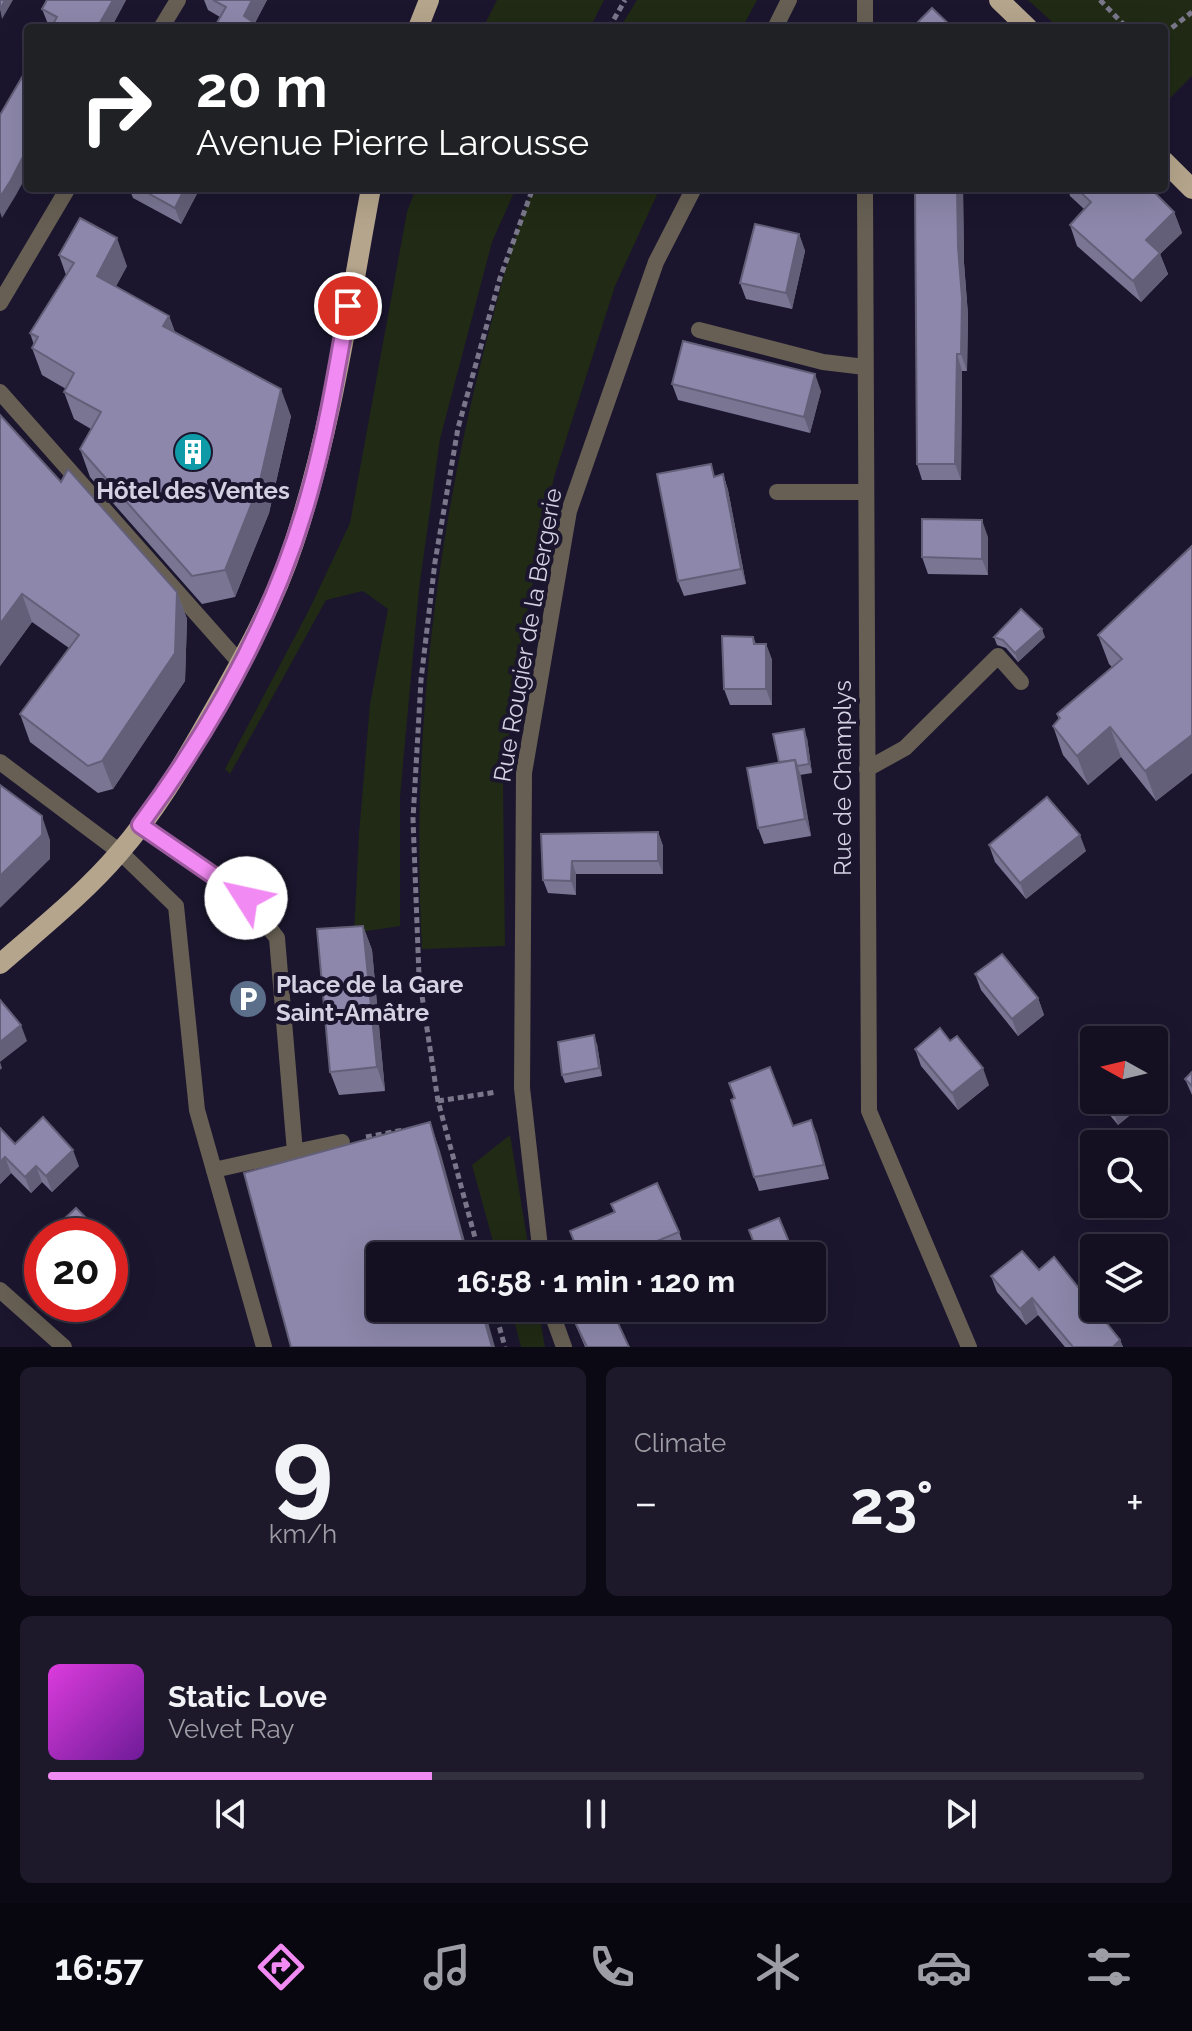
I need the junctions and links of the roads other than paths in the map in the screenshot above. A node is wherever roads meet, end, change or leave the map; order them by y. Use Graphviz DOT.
graph roads {
  1 [pos="178,0"];
  2 [pos="429,0"];
  3 [pos="789,0"];
  4 [pos="865,0"];
  5 [pos="999,0"];
  6 [pos="163,24"];
  7 [pos="420,24"];
  8 [pos="777,24"];
  9 [pos="865,24"];
  10 [pos="1024,24"];
  11 [pos="1168,165"];
  12 [pos="1191,186"];
  13 [pos="66,192"];
  14 [pos="370,192"];
  15 [pos="692,192"];
  16 [pos="865,192"];
  17 [pos="0,303"];
  18 [pos="699,330"];
  19 [pos="865,367"];
  20 [pos="0,392"];
  21 [pos="777,492"];
  22 [pos="865,492"];
  23 [pos="241,664"];
  24 [pos="1021,682"];
  25 [pos="0,762"];
  26 [pos="867,769"];
  27 [pos="140,825"];
  28 [pos="120,852"];
  29 [pos="0,964"];
  30 [pos="342,1142"];
  31 [pos="295,1152"];
  32 [pos="214,1170"];
  33 [pos="539,1242"];
  34 [pos="0,1290"];
  35 [pos="555,1322"];
  36 [pos="64,1347"];
  37 [pos="264,1347"];
  38 [pos="564,1347"];
  39 [pos="969,1347"];
  1 -- 6 [label="street"];
  2 -- 7 [label="main road"];
  3 -- 8 [label="street"];
  4 -- 9 [label="street"];
  5 -- 10 [label="main road"];
  11 -- 12 [label="main road"];
  13 -- 17 [label="street"];
  14 -- 23 [label="main road"];
  15 -- 33 [label="street, Rue Rougier de la Bergerie"];
  16 -- 19 [label="street, Rue de Champlys"];
  18 -- 19 [label="street"];
  19 -- 22 [label="street, Rue de Champlys"];
  20 -- 23 [label="street"];
  21 -- 22 [label="street"];
  22 -- 26 [label="street, Rue de Champlys"];
  23 -- 27 [label="main road"];
  24 -- 26 [label="street"];
  25 -- 28 [label="street"];
  26 -- 39 [label="street, Rue de Champlys"];
  27 -- 28 [label="main road"];
  27 -- 31 [label="street"];
  28 -- 29 [label="main road"];
  28 -- 32 [label="street"];
  30 -- 31 [label="street"];
  31 -- 32 [label="street"];
  32 -- 37 [label="street"];
  34 -- 36 [label="street"];
  35 -- 38 [label="street"];
}
